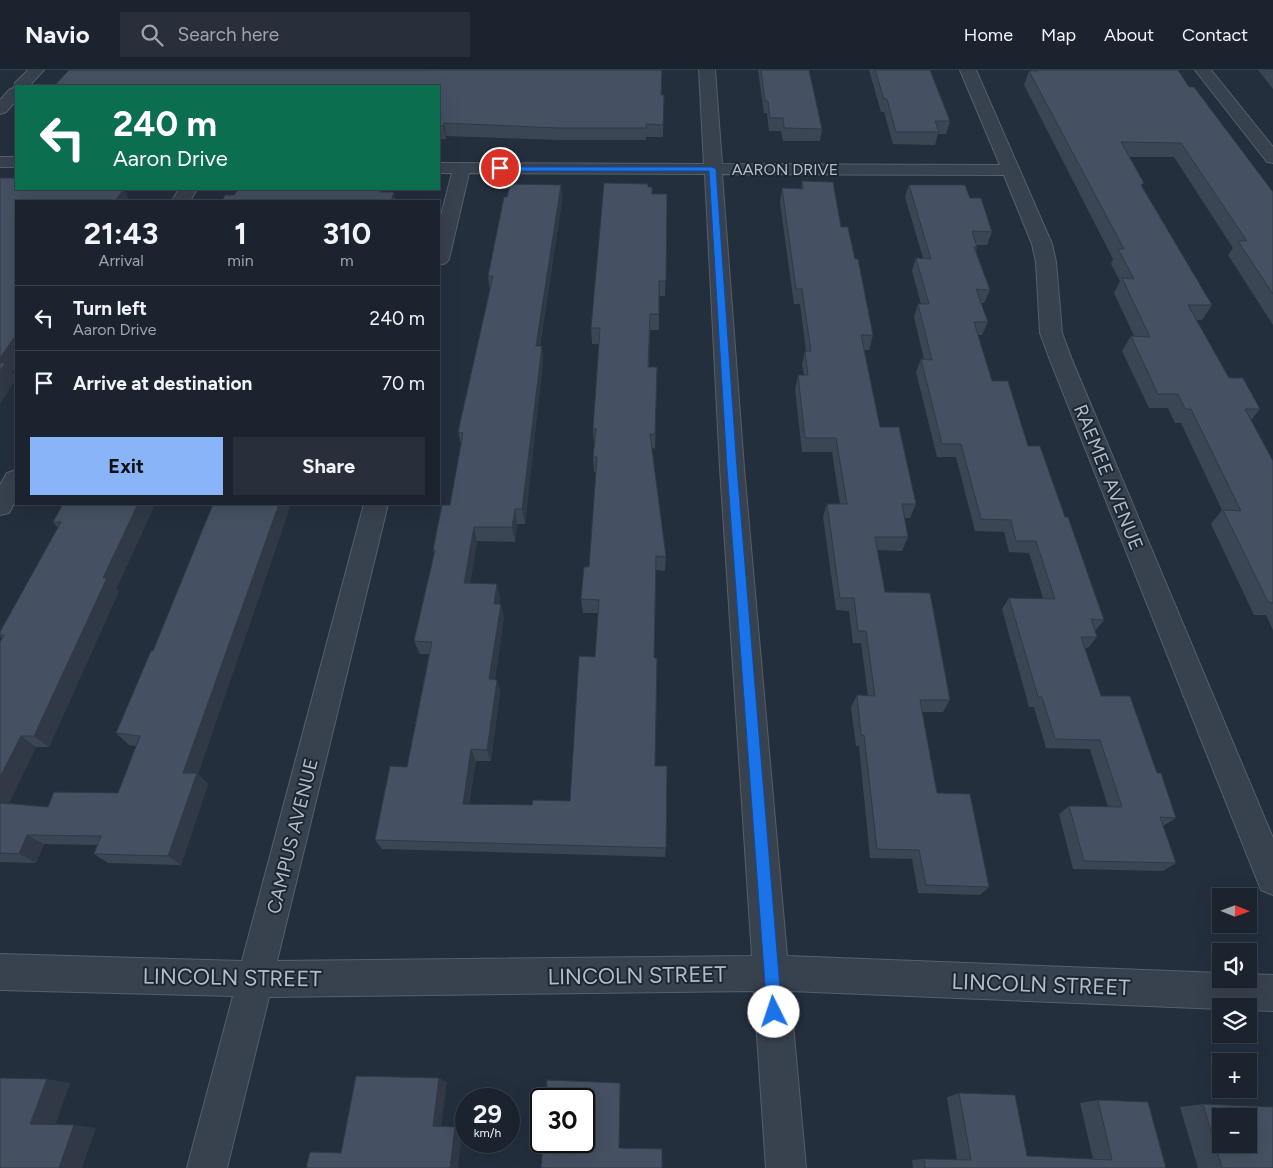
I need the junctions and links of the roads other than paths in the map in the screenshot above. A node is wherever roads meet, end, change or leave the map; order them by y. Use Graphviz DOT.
graph roads {
  1 [pos="36,70"];
  2 [pos="707,70"];
  3 [pos="968,70"];
  4 [pos="1203,70"];
  5 [pos="22,85"];
  6 [pos="15,93"];
  7 [pos="0,109"];
  8 [pos="1273,158"];
  9 [pos="0,162"];
  10 [pos="15,162"];
  11 [pos="440,168"];
  12 [pos="462,168"];
  13 [pos="712,169"];
  14 [pos="1011,170"];
  15 [pos="440,255"];
  16 [pos="15,481"];
  17 [pos="376,505"];
  18 [pos="0,506"];
  19 [pos="1273,878"];
  20 [pos="0,972"];
  21 [pos="771,973"];
  22 [pos="256,979"];
  23 [pos="1273,994"];
  24 [pos="207,1168"];
  25 [pos="786,1168"];
  1 -- 5 [label="street"];
  2 -- 13 [label="street"];
  3 -- 14 [label="street, RAEMEE AVENUE"];
  4 -- 8 [label="street"];
  6 -- 7 [label="street"];
  9 -- 10 [label="street"];
  11 -- 12 [label="street, AARON DRIVE"];
  12 -- 13 [label="street, AARON DRIVE"];
  12 -- 15 [label="street"];
  13 -- 14 [label="street, AARON DRIVE"];
  13 -- 21 [label="street"];
  14 -- 19 [label="street, RAEMEE AVENUE"];
  16 -- 18 [label="street"];
  17 -- 22 [label="street, CAMPUS AVENUE"];
  20 -- 22 [label="street, LINCOLN STREET"];
  21 -- 22 [label="street, LINCOLN STREET"];
  21 -- 23 [label="street, LINCOLN STREET"];
  21 -- 25 [label="street"];
  22 -- 24 [label="street, CAMPUS AVENUE"];
}
